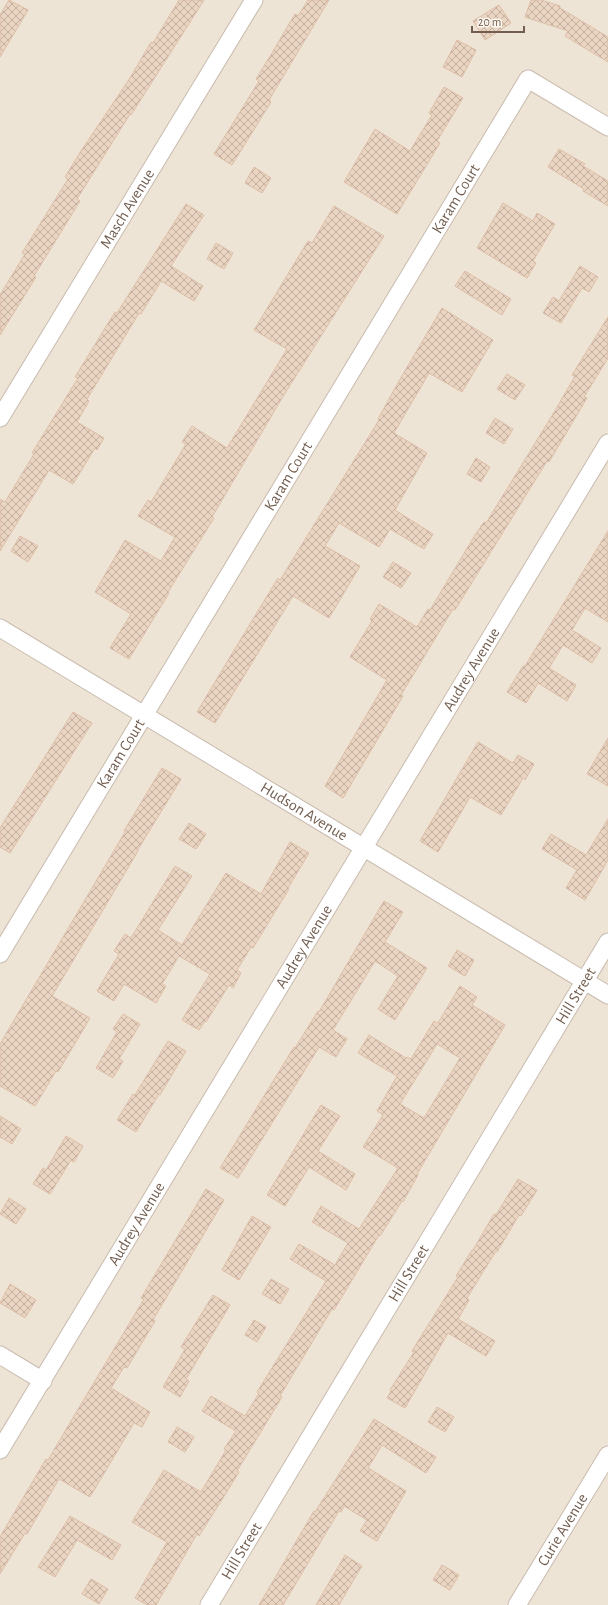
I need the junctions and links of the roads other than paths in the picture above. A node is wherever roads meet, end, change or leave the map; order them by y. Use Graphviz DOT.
graph roads {
  1 [pos="254,0"];
  2 [pos="608,127"];
  3 [pos="0,418"];
  4 [pos="608,443"];
  5 [pos="0,628"];
  6 [pos="144,716"];
  7 [pos="363,848"];
  8 [pos="608,942"];
  9 [pos="0,954"];
  10 [pos="584,981"];
  11 [pos="608,995"];
  12 [pos="0,1355"];
  13 [pos="43,1381"];
  14 [pos="0,1450"];
  15 [pos="608,1455"];
  16 [pos="208,1605"];
  17 [pos="517,1605"];
  1 -- 3 [label="street, Masch Avenue"];
  2 -- 6 [label="street, Karam Court"];
  4 -- 7 [label="street, Audrey Avenue"];
  5 -- 6 [label="street, Hudson Avenue"];
  6 -- 7 [label="street, Hudson Avenue"];
  6 -- 9 [label="street, Karam Court"];
  7 -- 10 [label="street, Hudson Avenue"];
  7 -- 13 [label="street, Audrey Avenue"];
  8 -- 10 [label="street, Hill Street"];
  10 -- 11 [label="street, Hudson Avenue"];
  10 -- 16 [label="street, Hill Street"];
  12 -- 13 [label="street"];
  13 -- 14 [label="street, Audrey Avenue"];
  15 -- 17 [label="street, Curie Avenue"];
}
